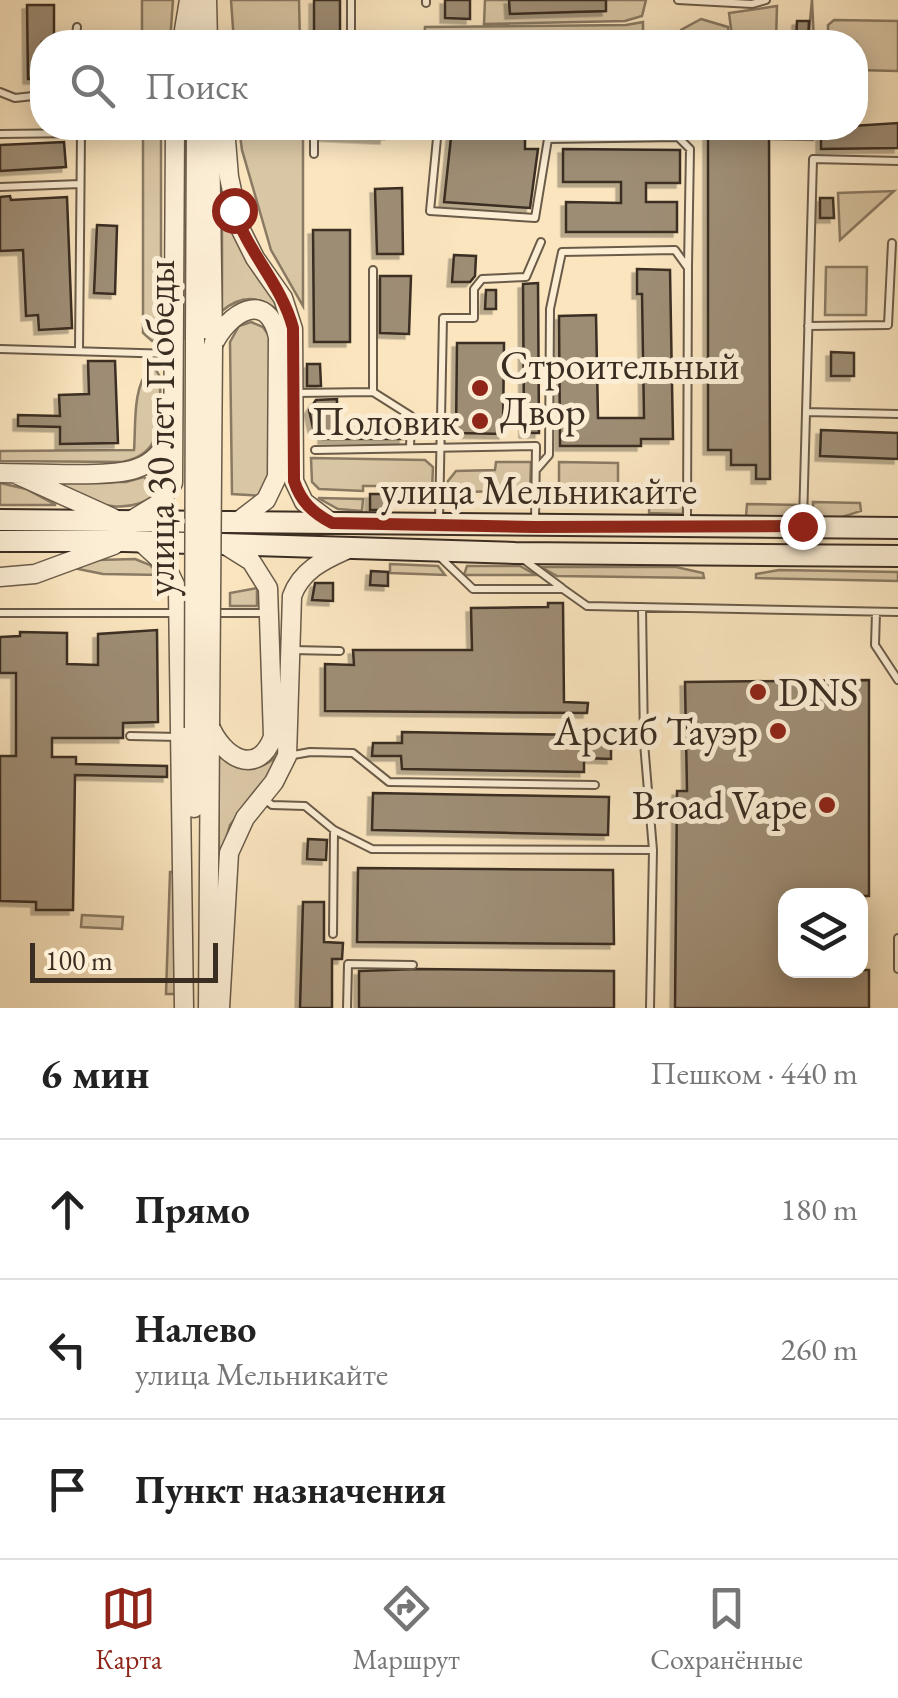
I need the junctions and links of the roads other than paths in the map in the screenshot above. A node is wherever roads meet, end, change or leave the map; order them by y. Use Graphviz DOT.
graph roads {
  1 [pos="192,0"];
  2 [pos="207,0"];
  3 [pos="351,0"];
  4 [pos="678,0"];
  5 [pos="766,0"];
  6 [pos="77,26"];
  7 [pos="76,30"];
  8 [pos="185,30"];
  9 [pos="195,30"];
  10 [pos="210,30"];
  11 [pos="351,30"];
  12 [pos="0,92"];
  13 [pos="30,96"];
  14 [pos="30,133"];
  15 [pos="0,134"];
  16 [pos="81,140"];
  17 [pos="176,140"];
  18 [pos="196,140"];
  19 [pos="210,140"];
  20 [pos="226,140"];
  21 [pos="314,140"];
  22 [pos="437,140"];
  23 [pos="548,140"];
  24 [pos="681,140"];
  25 [pos="314,154"];
  26 [pos="898,162"];
  27 [pos="80,184"];
  28 [pos="0,187"];
  29 [pos="541,242"];
  30 [pos="892,243"];
  31 [pos="688,268"];
  32 [pos="373,270"];
  33 [pos="808,326"];
  34 [pos="204,342"];
  35 [pos="0,349"];
  36 [pos="79,350"];
  37 [pos="174,354"];
  38 [pos="373,392"];
  39 [pos="293,393"];
  40 [pos="806,412"];
  41 [pos="898,414"];
  42 [pos="174,420"];
  43 [pos="410,448"];
  44 [pos="441,448"];
  45 [pos="315,450"];
  46 [pos="536,470"];
  47 [pos="6,473"];
  48 [pos="0,520"];
  49 [pos="236,523"];
  50 [pos="332,523"];
  51 [pos="439,526"];
  52 [pos="686,526"];
  53 [pos="802,526"];
  54 [pos="534,527"];
  55 [pos="898,528"];
  56 [pos="130,531"];
  57 [pos="0,541"];
  58 [pos="227,546"];
  59 [pos="346,550"];
  60 [pos="434,552"];
  61 [pos="515,553"];
  62 [pos="898,556"];
  63 [pos="0,577"];
  64 [pos="562,589"];
  65 [pos="642,607"];
  66 [pos="876,612"];
  67 [pos="898,612"];
  68 [pos="0,613"];
  69 [pos="180,613"];
  70 [pos="270,614"];
  71 [pos="288,650"];
  72 [pos="340,651"];
  73 [pos="898,680"];
  74 [pos="195,730"];
  75 [pos="130,736"];
  76 [pos="287,756"];
  77 [pos="596,785"];
  78 [pos="262,797"];
  79 [pos="334,830"];
  80 [pos="653,850"];
  81 [pos="334,934"];
  82 [pos="898,938"];
  83 [pos="413,965"];
  84 [pos="898,969"];
  85 [pos="184,1008"];
  86 [pos="194,1008"];
  87 [pos="208,1008"];
  88 [pos="220,1008"];
  89 [pos="347,1008"];
  90 [pos="650,1008"];
  1 -- 8 [label="street"];
  1 -- 9 [label="street"];
  2 -- 10 [label="street"];
  3 -- 11 [label="lane"];
  4 -- 5 [label="lane"];
  6 -- 7 [label="lane"];
  12 -- 13 [label="lane"];
  14 -- 15 [label="lane"];
  16 -- 27 [label="lane"];
  17 -- 37 [label="street"];
  18 -- 34 [label="street, улица 30 лет Победы"];
  19 -- 34 [label="street, улица 30 лет Победы"];
  20 -- 39 [label="street"];
  21 -- 25 [label="lane"];
  22 -- 23 [label="lane"];
  24 -- 31 [label="lane"];
  26 -- 33 [label="lane"];
  27 -- 28 [label="lane"];
  27 -- 36 [label="lane"];
  29 -- 44 [label="lane"];
  30 -- 33 [label="lane"];
  31 -- 46 [label="lane"];
  31 -- 52 [label="lane"];
  32 -- 38 [label="lane"];
  33 -- 40 [label="lane"];
  34 -- 49 [label="street"];
  34 -- 74 [label="street, улица 30 лет Победы, bridge"];
  35 -- 36 [label="lane"];
  36 -- 37 [label="lane"];
  37 -- 42 [label="street"];
  38 -- 39 [label="lane"];
  38 -- 43 [label="lane"];
  39 -- 50 [label="street"];
  40 -- 41 [label="lane"];
  40 -- 53 [label="lane"];
  42 -- 47 [label="street"];
  42 -- 56 [label="street"];
  43 -- 44 [label="lane"];
  43 -- 45 [label="lane"];
  44 -- 46 [label="lane"];
  44 -- 51 [label="lane"];
  46 -- 54 [label="lane"];
  47 -- 56 [label="street"];
  48 -- 56 [label="main road, улица Мельникайте"];
  49 -- 50 [label="main road, улица Мельникайте"];
  49 -- 56 [label="main road, улица Мельникайте"];
  50 -- 51 [label="main road, улица Мельникайте"];
  51 -- 54 [label="main road, улица Мельникайте"];
  52 -- 53 [label="main road, улица Мельникайте"];
  52 -- 54 [label="main road, улица Мельникайте"];
  53 -- 55 [label="main road, улица Мельникайте"];
  56 -- 57 [label="main road, улица Мельникайте"];
  56 -- 58 [label="main road, улица Мельникайте"];
  56 -- 63 [label="street"];
  56 -- 69 [label="street"];
  58 -- 59 [label="main road, улица Мельникайте"];
  58 -- 70 [label="street"];
  59 -- 60 [label="main road, улица Мельникайте"];
  59 -- 71 [label="street"];
  60 -- 61 [label="main road, улица Мельникайте"];
  60 -- 64 [label="lane"];
  61 -- 62 [label="main road, улица Мельникайте"];
  61 -- 64 [label="lane"];
  64 -- 65 [label="lane"];
  65 -- 66 [label="lane"];
  65 -- 80 [label="lane"];
  66 -- 67 [label="lane"];
  66 -- 73 [label="lane"];
  68 -- 69 [label="lane"];
  69 -- 70 [label="lane"];
  69 -- 74 [label="street"];
  70 -- 74 [label="street"];
  71 -- 72 [label="lane"];
  71 -- 76 [label="street"];
  74 -- 75 [label="lane"];
  74 -- 85 [label="street"];
  74 -- 86 [label="street"];
  74 -- 87 [label="street"];
  76 -- 77 [label="lane"];
  76 -- 78 [label="street"];
  78 -- 79 [label="lane"];
  78 -- 88 [label="street"];
  79 -- 80 [label="lane"];
  79 -- 81 [label="lane"];
  80 -- 90 [label="lane"];
  82 -- 84 [label="lane"];
  83 -- 89 [label="lane"];
}
